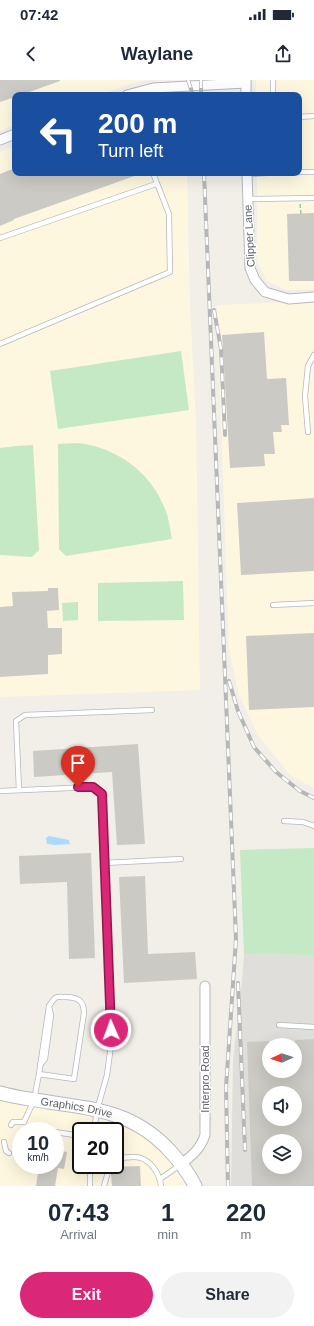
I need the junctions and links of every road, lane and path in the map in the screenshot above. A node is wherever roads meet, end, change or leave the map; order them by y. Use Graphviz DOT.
graph roads {
  1 [pos="273,80"];
  2 [pos="246,82"];
  3 [pos="138,92"];
  4 [pos="273,92"];
  5 [pos="302,116"];
  6 [pos="314,116"];
  7 [pos="12,135"];
  8 [pos="0,140"];
  9 [pos="302,172"];
  10 [pos="314,172"];
  11 [pos="154,176"];
  12 [pos="247,176"];
  13 [pos="156,184"];
  14 [pos="300,198"];
  15 [pos="314,198"];
  16 [pos="248,199"];
  17 [pos="301,214"];
  18 [pos="0,238"];
  19 [pos="314,297"];
  20 [pos="0,344"];
  21 [pos="314,355"];
  22 [pos="308,432"];
  23 [pos="314,603"];
  24 [pos="273,605"];
  25 [pos="152,710"];
  26 [pos="19,790"];
  27 [pos="0,791"];
  28 [pos="284,821"];
  29 [pos="314,826"];
  30 [pos="181,859"];
  31 [pos="104,863"];
  32 [pos="205,986"];
  33 [pos="279,1025"];
  34 [pos="314,1027"];
  35 [pos="39,1074"];
  36 [pos="0,1093"];
  37 [pos="34,1100"];
  38 [pos="97,1110"];
  39 [pos="95,1122"];
  40 [pos="11,1125"];
  41 [pos="4,1142"];
  42 [pos="9,1153"];
  43 [pos="124,1158"];
  44 [pos="181,1164"];
  45 [pos="90,1174"];
  46 [pos="107,1174"];
  47 [pos="160,1179"];
  48 [pos="90,1186"];
  49 [pos="104,1186"];
  50 [pos="161,1186"];
  51 [pos="195,1186"];
  1 -- 4 [label="lane"];
  2 -- 3 [label="street"];
  5 -- 6 [label="lane"];
  7 -- 8 [label="street"];
  9 -- 10 [label="lane"];
  11 -- 13 [label="lane"];
  12 -- 16 [label="street, Clipper Lane"];
  13 -- 18 [label="lane"];
  13 -- 20 [label="lane"];
  14 -- 15 [label="lane"];
  14 -- 16 [label="lane"];
  14 -- 17 [label="path"];
  16 -- 19 [label="street, Clipper Lane"];
  21 -- 22 [label="lane"];
  23 -- 24 [label="lane"];
  25 -- 26 [label="lane"];
  26 -- 27 [label="lane"];
  26 -- 31 [label="lane"];
  28 -- 29 [label="lane"];
  30 -- 31 [label="lane"];
  31 -- 38 [label="lane"];
  32 -- 44 [label="street, Interpro Road"];
  33 -- 34 [label="lane"];
  35 -- 35 [label="lane"];
  35 -- 37 [label="lane"];
  36 -- 37 [label="street, Graphics Drive"];
  37 -- 38 [label="street, Graphics Drive"];
  37 -- 40 [label="lane"];
  38 -- 39 [label="lane"];
  38 -- 44 [label="street, Graphics Drive"];
  41 -- 42 [label="lane"];
  43 -- 47 [label="lane"];
  44 -- 47 [label="lane"];
  44 -- 51 [label="street, Graphics Drive"];
  45 -- 48 [label="lane"];
  46 -- 49 [label="lane"];
  47 -- 50 [label="lane"];
}
